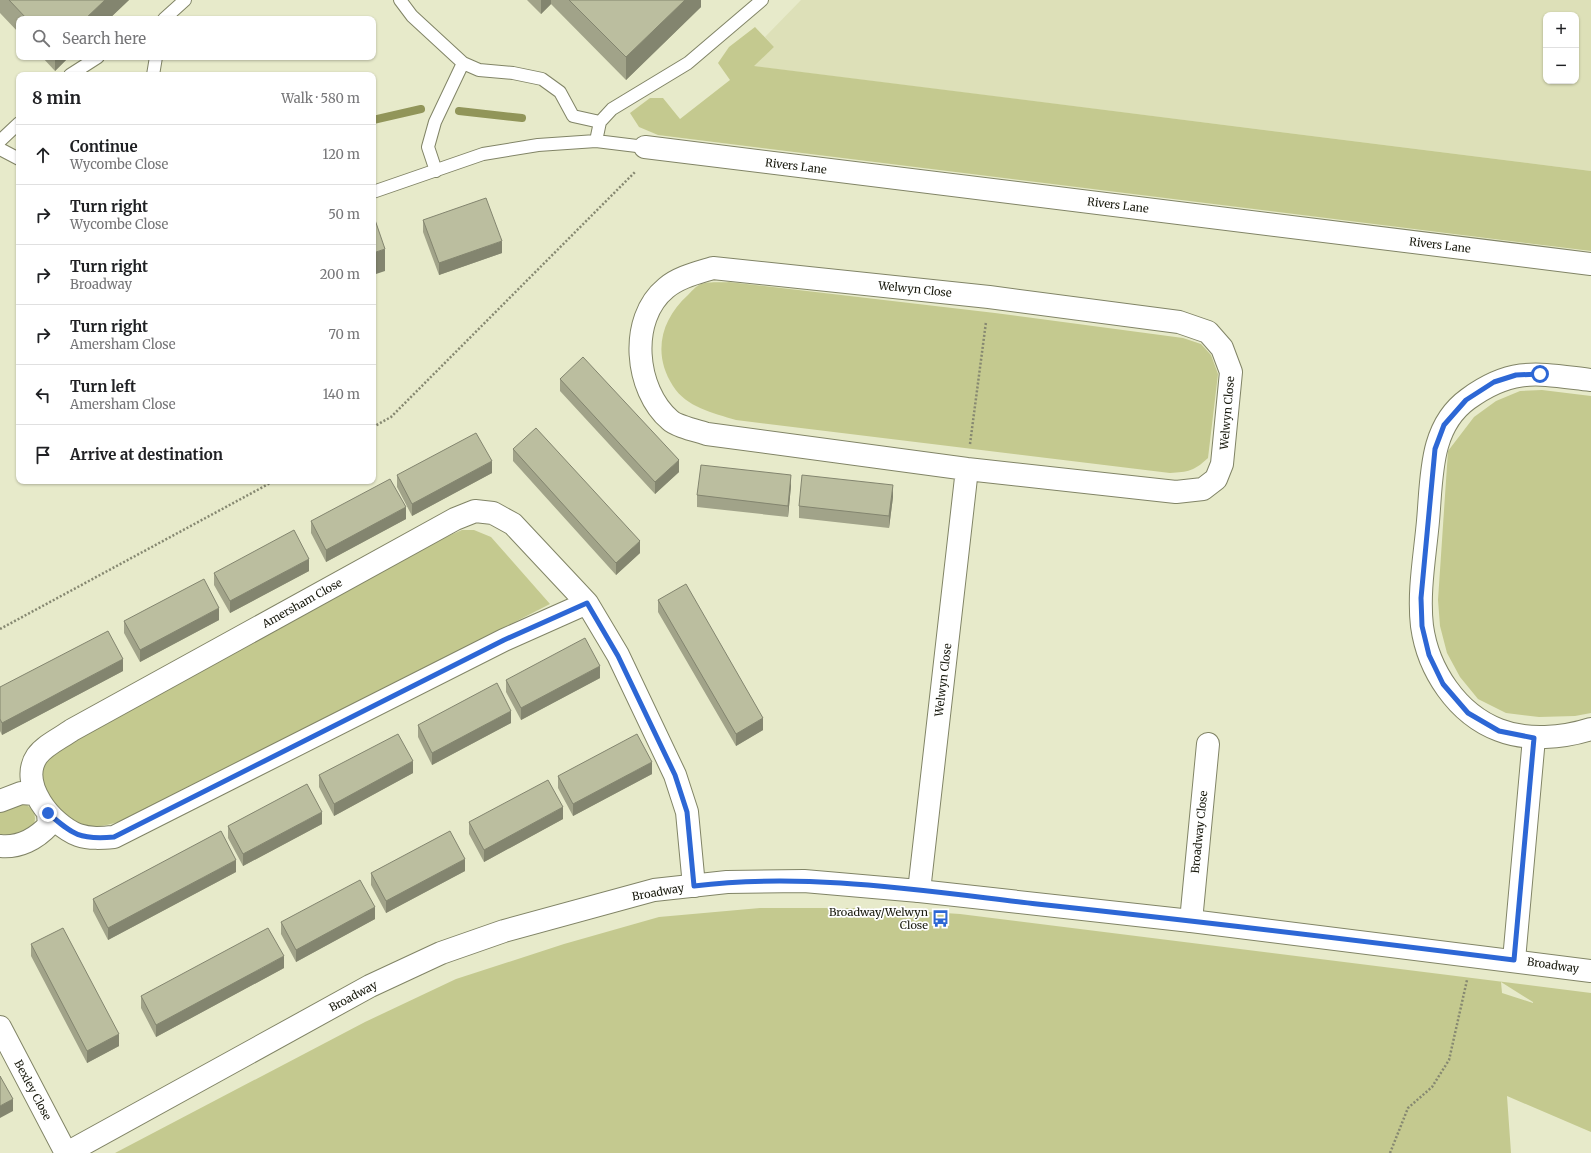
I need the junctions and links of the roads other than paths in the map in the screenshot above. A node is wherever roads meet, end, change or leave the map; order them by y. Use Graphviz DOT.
graph roads {
  1 [pos="185,0"];
  2 [pos="400,0"];
  3 [pos="762,0"];
  4 [pos="167,16"];
  5 [pos="93,60"];
  6 [pos="155,60"];
  7 [pos="463,62"];
  8 [pos="75,72"];
  9 [pos="153,72"];
  10 [pos="600,122"];
  11 [pos="16,126"];
  12 [pos="0,141"];
  13 [pos="596,141"];
  14 [pos="645,147"];
  15 [pos="0,149"];
  16 [pos="16,157"];
  17 [pos="436,170"];
  18 [pos="376,191"];
  19 [pos="1591,264"];
  20 [pos="1591,380"];
  21 [pos="967,469"];
  22 [pos="587,603"];
  23 [pos="1591,729"];
  24 [pos="1534,738"];
  25 [pos="1208,744"];
  26 [pos="35,794"];
  27 [pos="1,800"];
  28 [pos="48,813"];
  29 [pos="0,846"];
  30 [pos="694,886"];
  31 [pos="919,891"];
  32 [pos="1190,921"];
  33 [pos="1514,960"];
  34 [pos="1591,970"];
  35 [pos="0,1026"];
  36 [pos="67,1153"];
  1 -- 4 [label="lane"];
  2 -- 7 [label="lane"];
  3 -- 10 [label="lane"];
  5 -- 8 [label="lane"];
  6 -- 9 [label="lane"];
  7 -- 10 [label="lane"];
  7 -- 17 [label="lane"];
  10 -- 13 [label="lane"];
  11 -- 12 [label="lane"];
  13 -- 14 [label="lane"];
  13 -- 17 [label="lane"];
  14 -- 19 [label="street, Rivers Lane"];
  15 -- 16 [label="lane"];
  17 -- 18 [label="lane"];
  20 -- 24 [label="street"];
  21 -- 21 [label="street, Welwyn Close"];
  21 -- 31 [label="street, Welwyn Close"];
  22 -- 26 [label="street, Amersham Close"];
  22 -- 28 [label="street, Amersham Close"];
  22 -- 30 [label="street, Amersham Close"];
  23 -- 24 [label="street"];
  24 -- 33 [label="street"];
  25 -- 32 [label="street, Broadway Close"];
  26 -- 27 [label="street"];
  26 -- 28 [label="street, Amersham Close"];
  28 -- 29 [label="street"];
  30 -- 31 [label="street, Broadway"];
  30 -- 36 [label="street, Broadway"];
  31 -- 32 [label="street, Broadway"];
  32 -- 33 [label="street, Broadway"];
  33 -- 34 [label="street, Broadway"];
  35 -- 36 [label="street, Bexley Close"];
}
